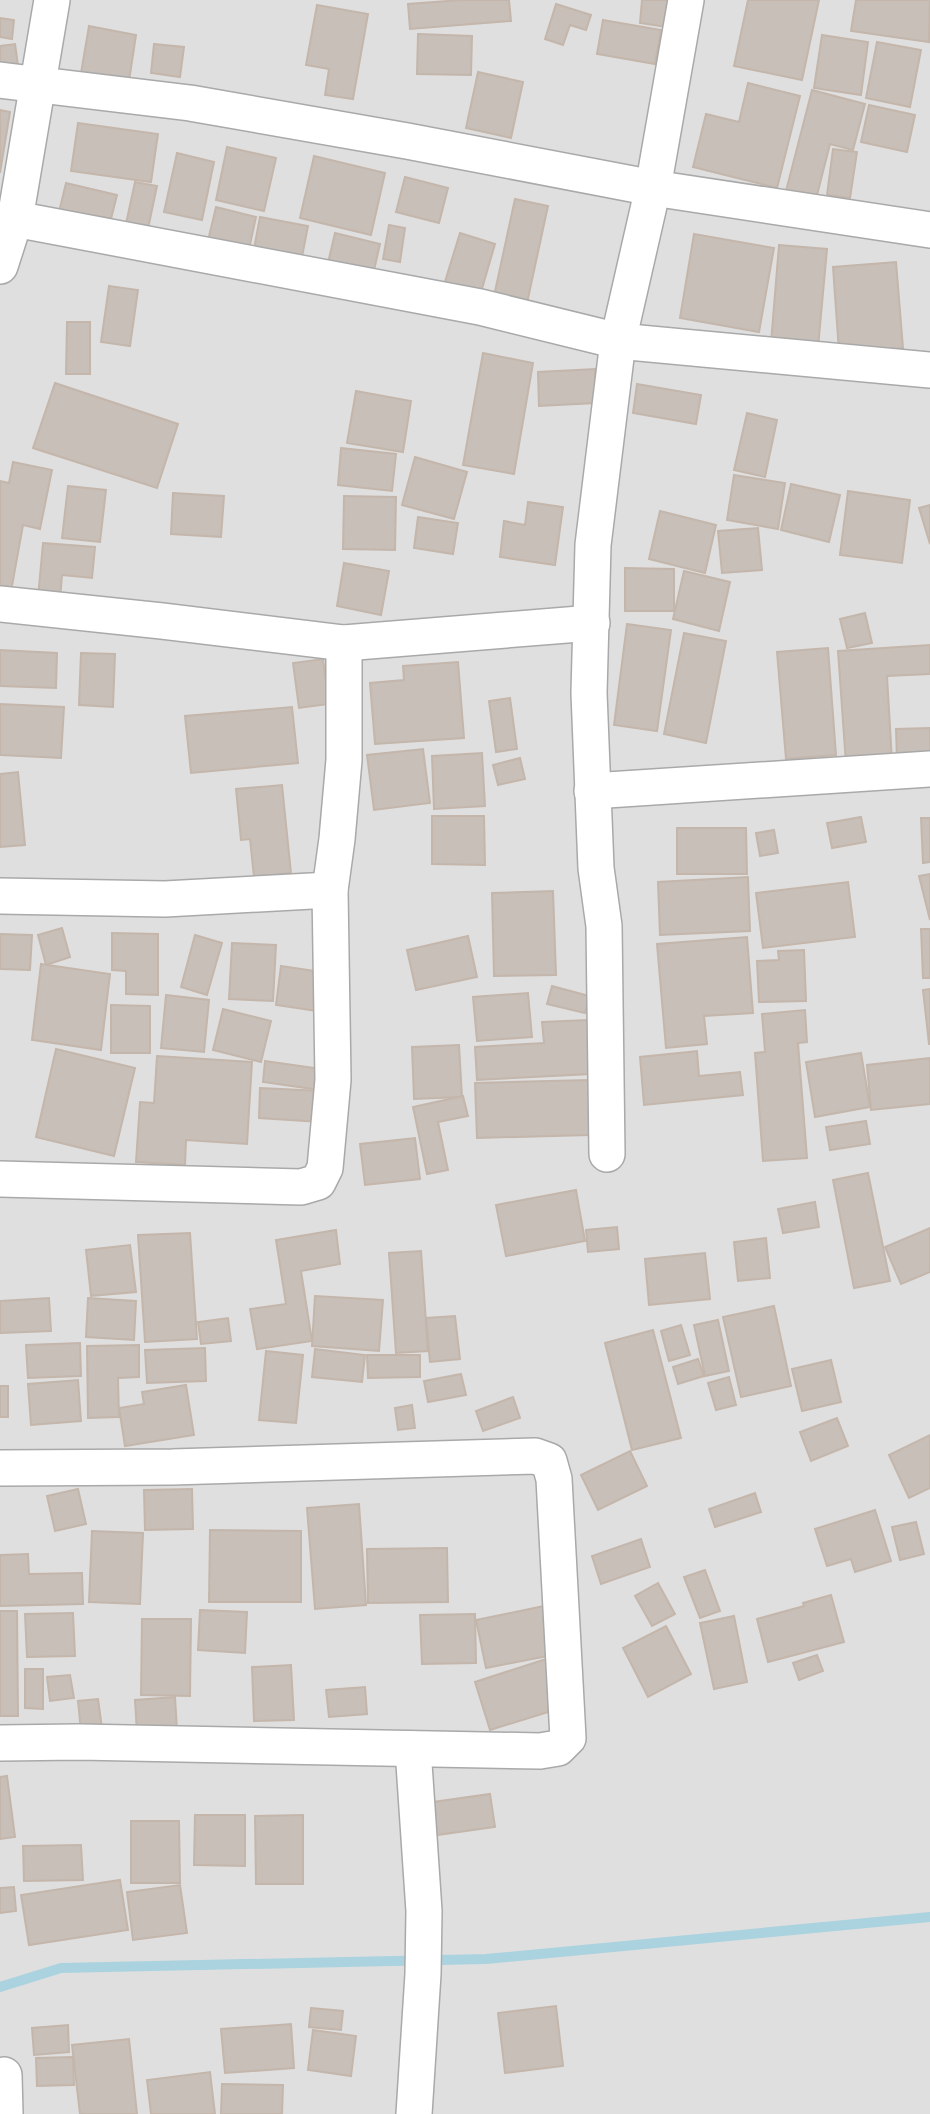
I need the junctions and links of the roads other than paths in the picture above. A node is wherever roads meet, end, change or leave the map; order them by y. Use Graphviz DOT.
graph roads {
  1 [pos="52,0"];
  2 [pos="686,0"];
  3 [pos="0,80"];
  4 [pos="37,84"];
  5 [pos="653,188"];
  6 [pos="15,219"];
  7 [pos="930,230"];
  8 [pos="0,266"];
  9 [pos="618,341"];
  10 [pos="930,370"];
  11 [pos="0,604"];
  12 [pos="592,623"];
  13 [pos="344,643"];
  14 [pos="930,769"];
  15 [pos="592,792"];
  16 [pos="330,890"];
  17 [pos="0,896"];
  18 [pos="607,1154"];
  19 [pos="0,1179"];
  20 [pos="0,1468"];
  21 [pos="0,1743"];
  22 [pos="413,1749"];
  23 [pos="4,2075"];
  24 [pos="5,2114"];
  25 [pos="414,2114"];
  1 -- 4 [label="street"];
  2 -- 5 [label="street"];
  3 -- 4 [label="street"];
  4 -- 5 [label="street"];
  4 -- 6 [label="street"];
  5 -- 7 [label="street"];
  5 -- 9 [label="street"];
  6 -- 8 [label="street"];
  6 -- 9 [label="street"];
  9 -- 10 [label="street"];
  9 -- 12 [label="street"];
  11 -- 13 [label="street"];
  12 -- 13 [label="street"];
  12 -- 15 [label="street"];
  13 -- 16 [label="street"];
  14 -- 15 [label="street"];
  15 -- 18 [label="street"];
  16 -- 17 [label="street"];
  16 -- 19 [label="street"];
  20 -- 22 [label="street"];
  21 -- 22 [label="street"];
  22 -- 25 [label="street"];
  23 -- 24 [label="street"];
}
